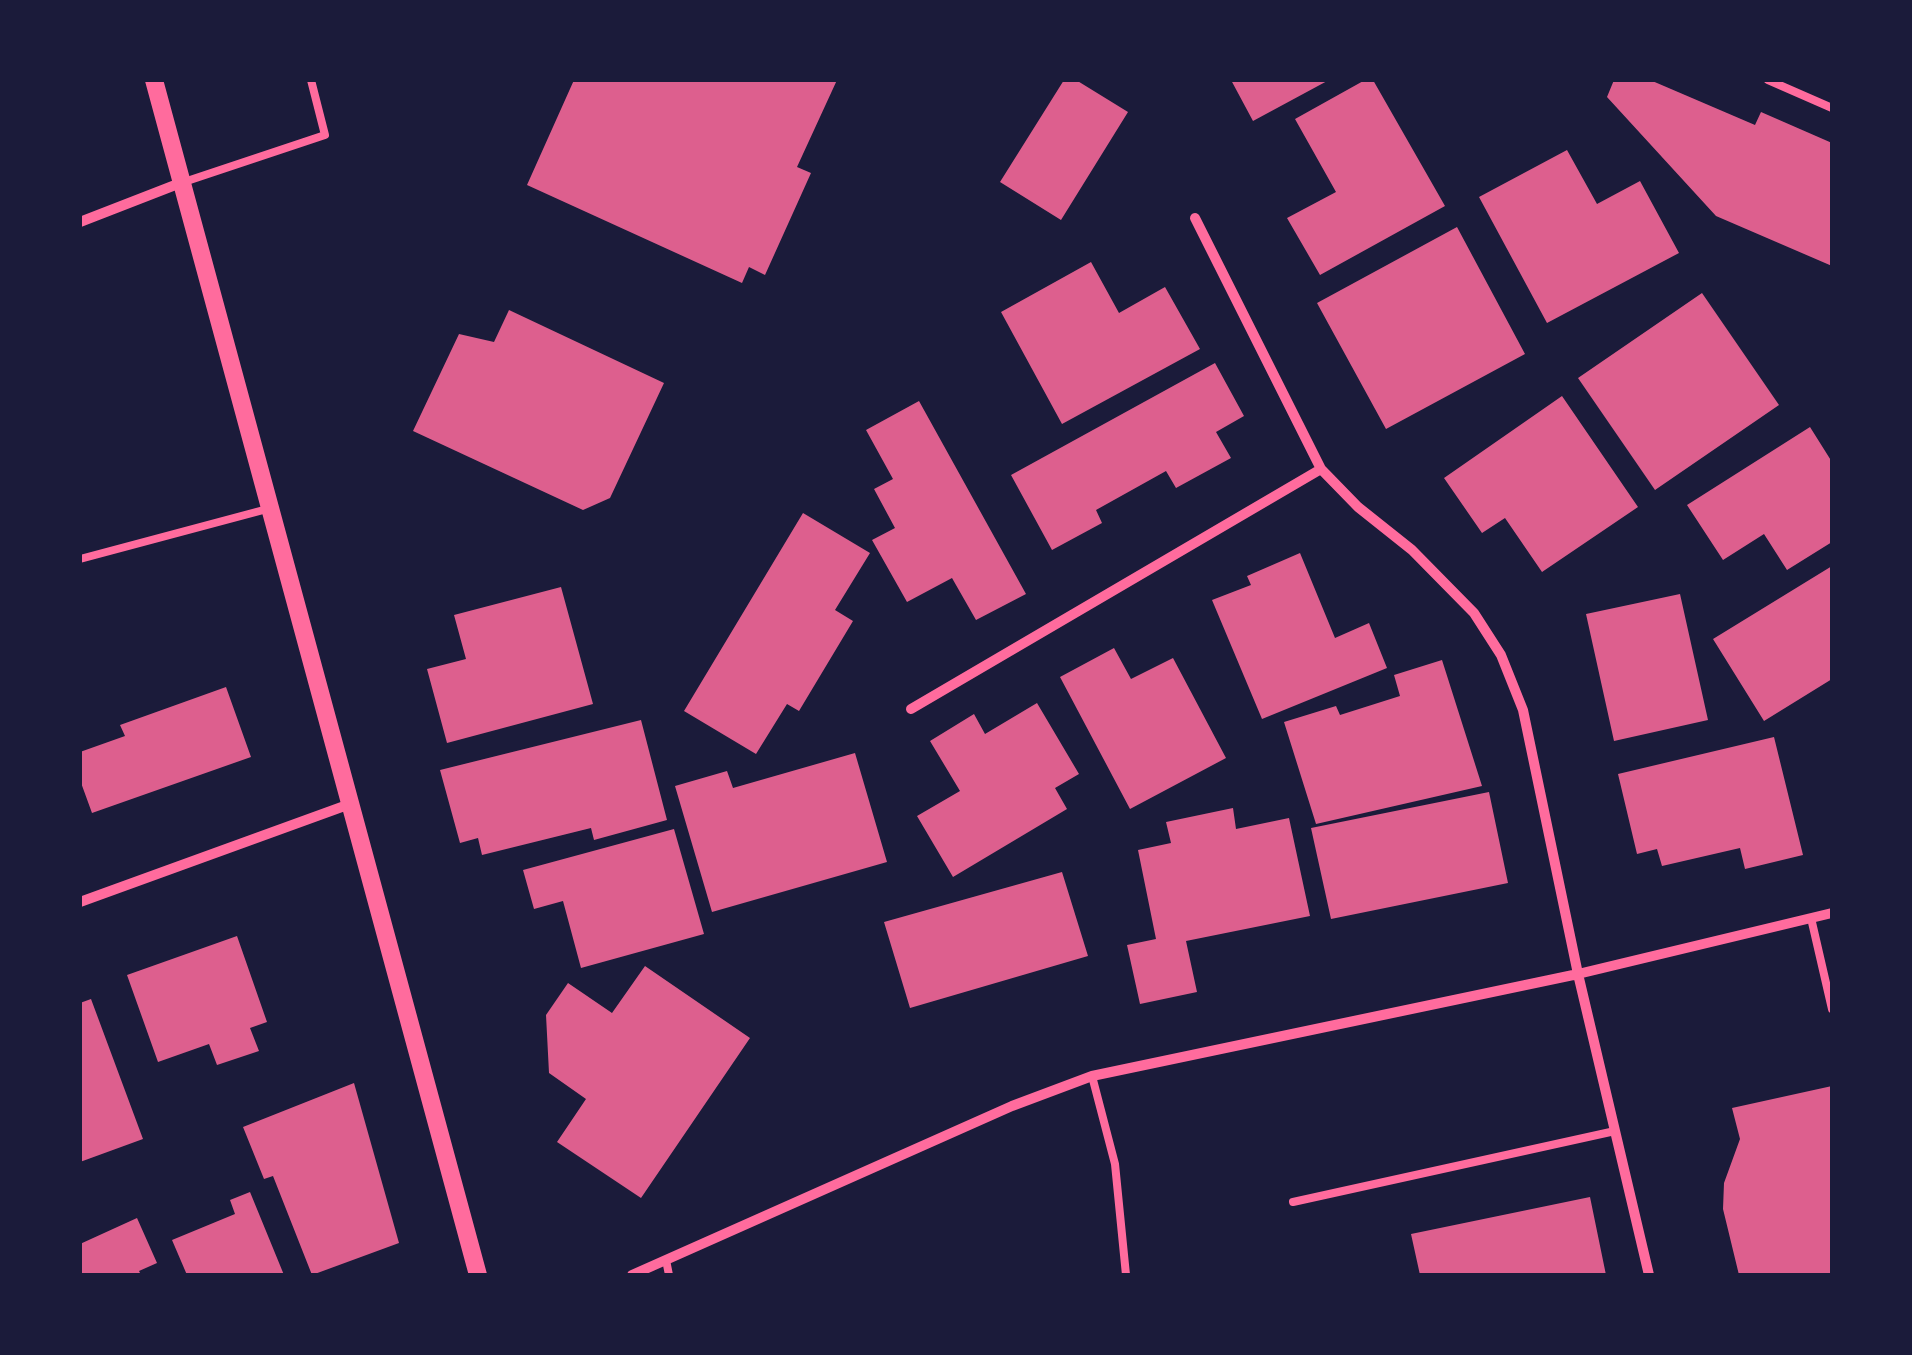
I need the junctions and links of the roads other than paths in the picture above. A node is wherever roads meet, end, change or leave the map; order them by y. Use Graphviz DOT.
graph roads {
  1 [pos="154,80"];
  2 [pos="311,80"];
  3 [pos="1768,80"];
  4 [pos="1832,108"];
  5 [pos="184,182"];
  6 [pos="1194,218"];
  7 [pos="80,222"];
  8 [pos="1321,469"];
  9 [pos="270,508"];
  10 [pos="80,559"];
  11 [pos="910,709"];
  12 [pos="350,804"];
  13 [pos="80,902"];
  14 [pos="1832,913"];
  15 [pos="1811,918"];
  16 [pos="1578,974"];
  17 [pos="1832,1009"];
  18 [pos="1092,1076"];
  19 [pos="1615,1131"];
  20 [pos="1293,1202"];
  21 [pos="666,1260"];
  22 [pos="478,1275"];
  23 [pos="632,1275"];
  24 [pos="669,1275"];
  25 [pos="1126,1275"];
  26 [pos="1649,1275"];
  1 -- 5 [label="street"];
  2 -- 5 [label="lane"];
  3 -- 4 [label="lane"];
  5 -- 7 [label="street"];
  5 -- 9 [label="street"];
  6 -- 8 [label="street"];
  8 -- 11 [label="street"];
  8 -- 16 [label="street"];
  9 -- 10 [label="lane"];
  9 -- 12 [label="street"];
  12 -- 13 [label="street"];
  12 -- 22 [label="street"];
  14 -- 15 [label="street"];
  15 -- 16 [label="street"];
  15 -- 17 [label="lane"];
  16 -- 18 [label="street"];
  16 -- 19 [label="street"];
  18 -- 21 [label="street"];
  18 -- 25 [label="lane"];
  19 -- 20 [label="lane"];
  19 -- 26 [label="street"];
  21 -- 23 [label="street"];
  21 -- 24 [label="lane"];
}
